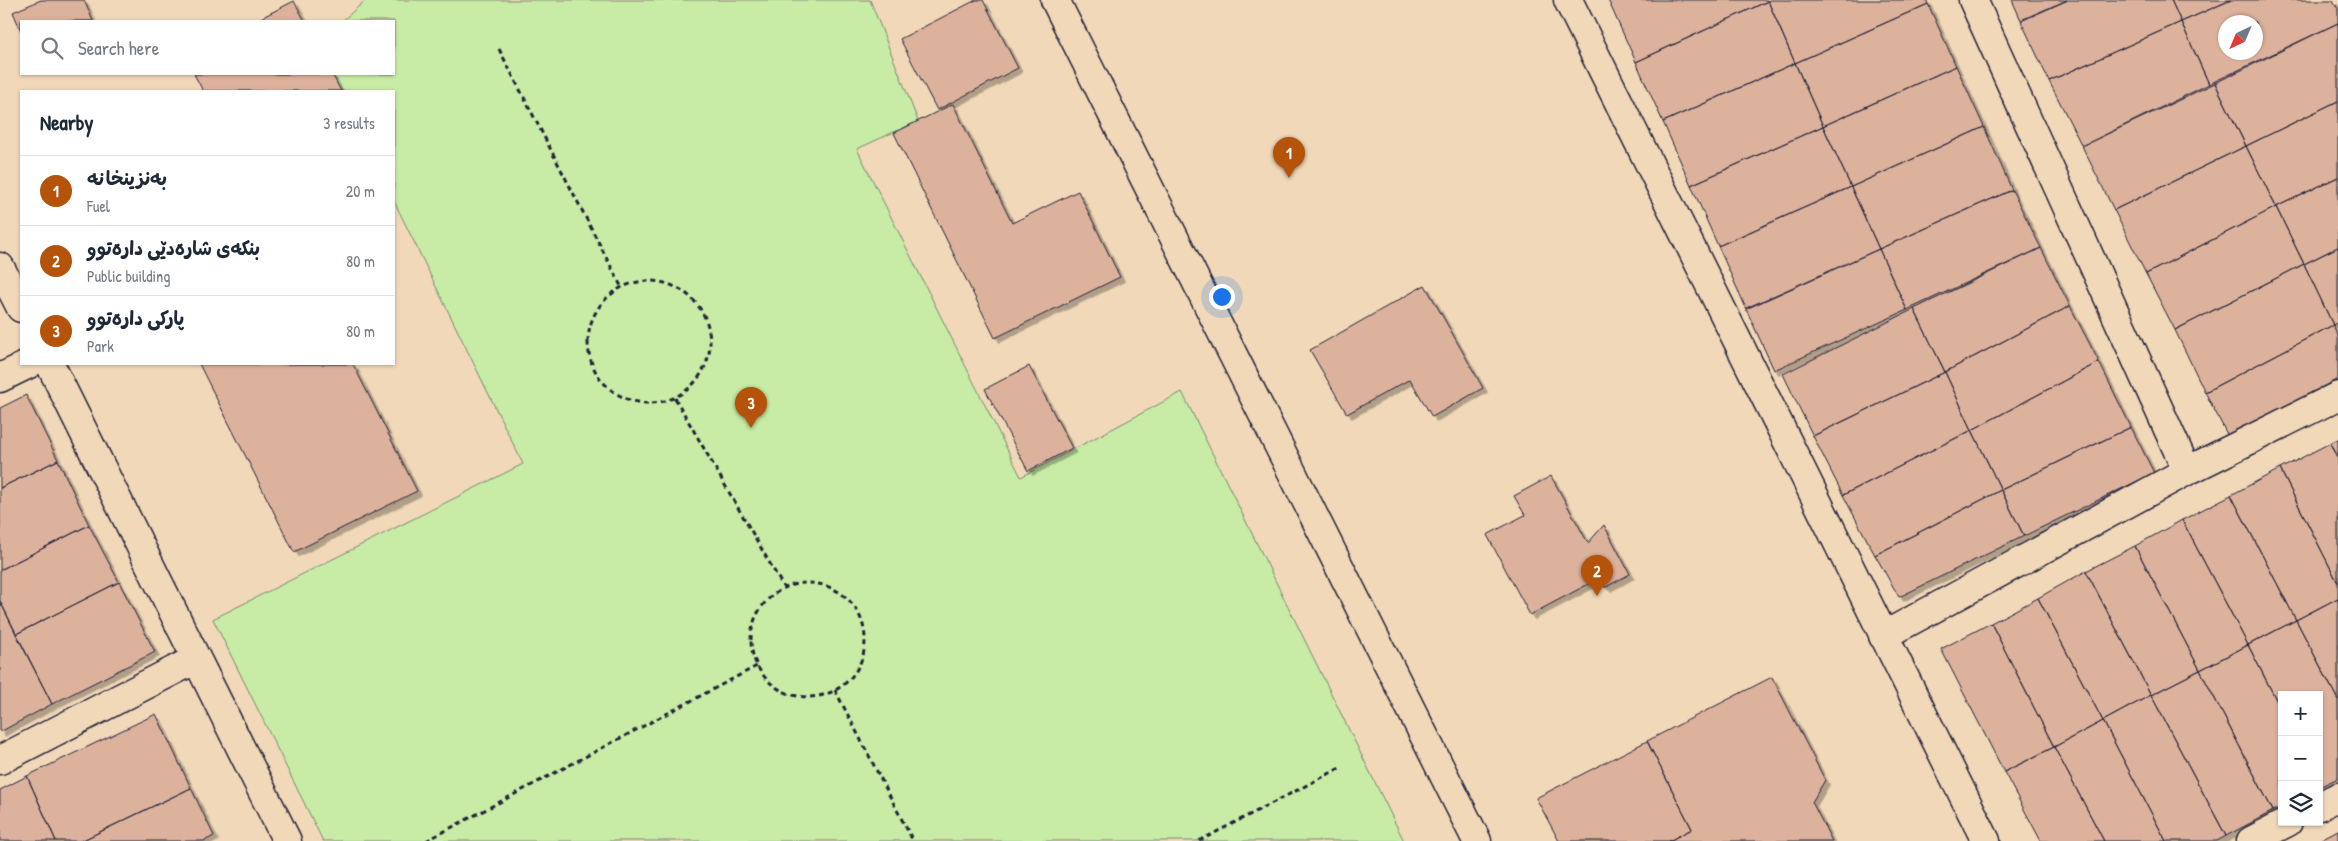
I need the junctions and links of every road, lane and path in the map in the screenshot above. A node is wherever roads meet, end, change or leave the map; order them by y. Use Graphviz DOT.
graph roads {
  1 [pos="1056,0"];
  2 [pos="1568,0"];
  3 [pos="1973,0"];
  4 [pos="498,49"];
  5 [pos="0,267"];
  6 [pos="622,288"];
  7 [pos="20,306"];
  8 [pos="27,365"];
  9 [pos="50,365"];
  10 [pos="0,378"];
  11 [pos="2338,396"];
  12 [pos="675,398"];
  13 [pos="2187,471"];
  14 [pos="784,588"];
  15 [pos="1883,636"];
  16 [pos="196,659"];
  17 [pos="757,666"];
  18 [pos="835,690"];
  19 [pos="0,760"];
  20 [pos="1340,768"];
  21 [pos="2338,797"];
  22 [pos="2323,804"];
  23 [pos="2280,826"];
  24 [pos="287,841"];
  25 [pos="426,841"];
  26 [pos="913,841"];
  27 [pos="1199,841"];
  28 [pos="1477,841"];
  29 [pos="1986,841"];
  30 [pos="2251,841"];
  1 -- 28 [label="street"];
  2 -- 15 [label="street"];
  3 -- 13 [label="street"];
  4 -- 6 [label="path"];
  5 -- 7 [label="street"];
  6 -- 12 [label="path"];
  6 -- 12 [label="path"];
  8 -- 10 [label="street"];
  9 -- 16 [label="street"];
  11 -- 13 [label="street"];
  12 -- 14 [label="path"];
  13 -- 15 [label="street"];
  14 -- 17 [label="path"];
  14 -- 18 [label="path"];
  15 -- 29 [label="street"];
  16 -- 19 [label="street"];
  16 -- 24 [label="street"];
  17 -- 18 [label="path"];
  17 -- 25 [label="path"];
  18 -- 26 [label="path"];
  20 -- 27 [label="path"];
  21 -- 22 [label="street"];
  23 -- 30 [label="street"];
}
